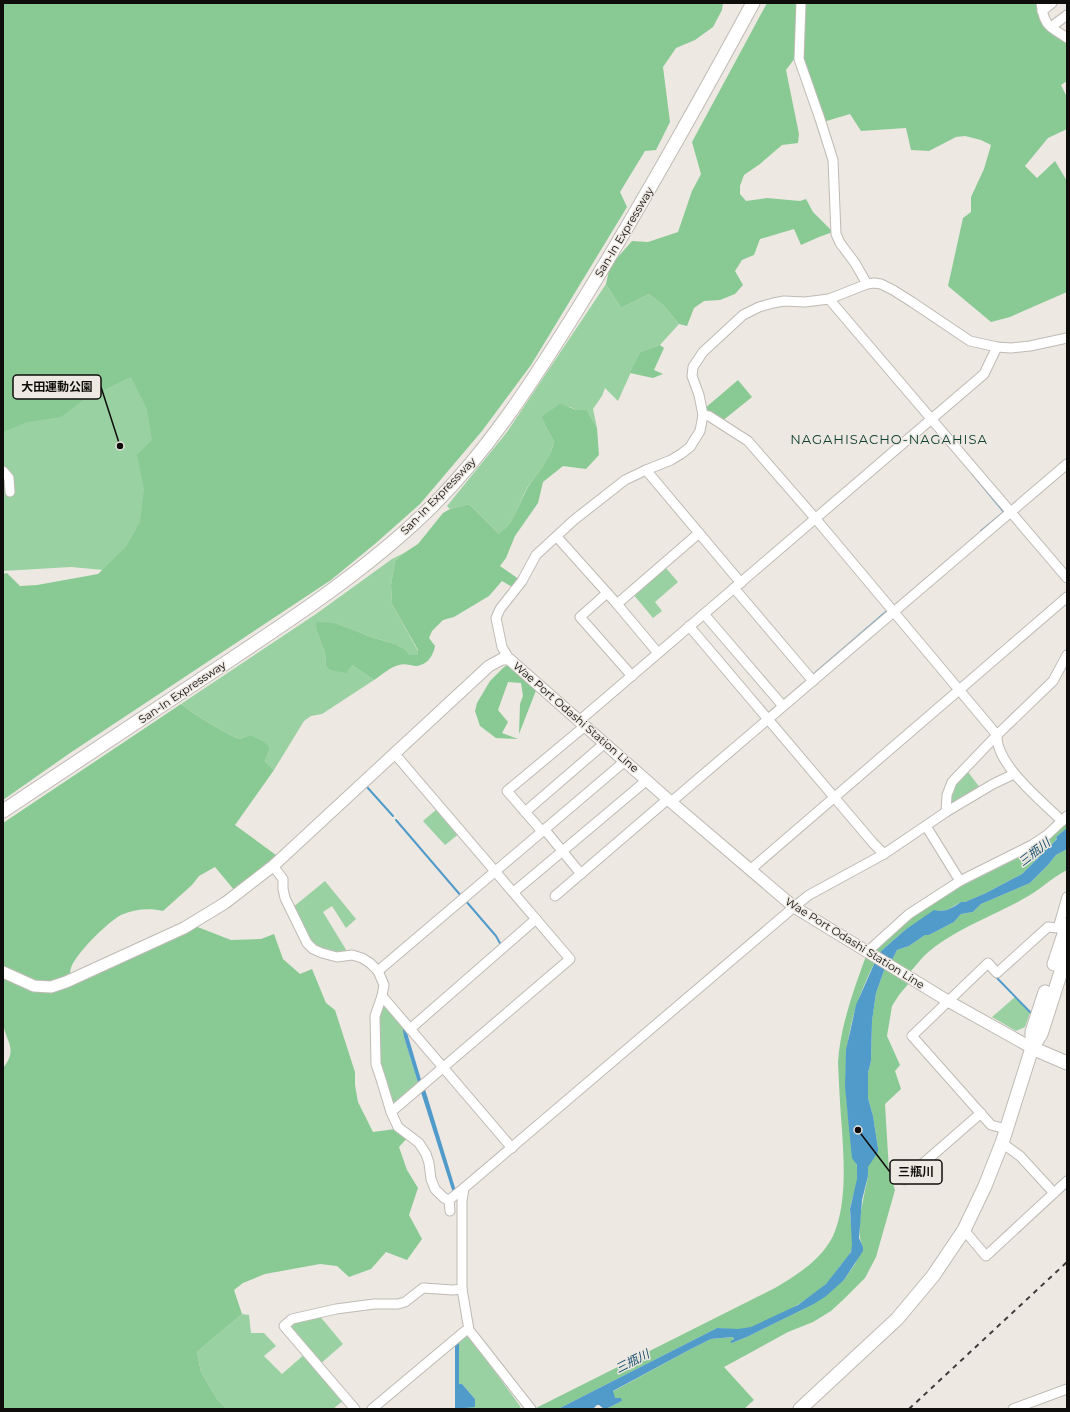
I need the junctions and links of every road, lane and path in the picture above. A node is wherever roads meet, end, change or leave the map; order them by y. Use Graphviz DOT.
graph roads {
  1 [pos="753,3"];
  2 [pos="801,3"];
  3 [pos="1052,3"];
  4 [pos="1041,7"];
  5 [pos="1067,15"];
  6 [pos="1051,27"];
  7 [pos="1067,38"];
  8 [pos="867,284"];
  9 [pos="829,299"];
  10 [pos="1067,338"];
  11 [pos="997,347"];
  12 [pos="703,415"];
  13 [pos="931,420"];
  14 [pos="1067,464"];
  15 [pos="646,470"];
  16 [pos="3,471"];
  17 [pos="10,492"];
  18 [pos="1010,513"];
  19 [pos="815,518"];
  20 [pos="699,533"];
  21 [pos="557,537"];
  22 [pos="1067,578"];
  23 [pos="737,585"];
  24 [pos="607,594"];
  25 [pos="1067,597"];
  26 [pos="617,604"];
  27 [pos="894,612"];
  28 [pos="704,614"];
  29 [pos="689,626"];
  30 [pos="658,653"];
  31 [pos="1067,655"];
  32 [pos="510,659"];
  33 [pos="632,676"];
  34 [pos="813,680"];
  35 [pos="960,690"];
  36 [pos="783,706"];
  37 [pos="768,719"];
  38 [pos="582,723"];
  39 [pos="997,735"];
  40 [pos="605,743"];
  41 [pos="394,753"];
  42 [pos="625,761"];
  43 [pos="1014,774"];
  44 [pos="647,780"];
  45 [pos="834,797"];
  46 [pos="669,800"];
  47 [pos="3,811"];
  48 [pos="525,812"];
  49 [pos="946,812"];
  50 [pos="1065,818"];
  51 [pos="926,826"];
  52 [pos="545,830"];
  53 [pos="564,852"];
  54 [pos="884,854"];
  55 [pos="273,866"];
  56 [pos="750,870"];
  57 [pos="495,872"];
  58 [pos="581,874"];
  59 [pos="960,881"];
  60 [pos="515,891"];
  61 [pos="555,896"];
  62 [pos="1067,897"];
  63 [pos="794,907"];
  64 [pos="536,919"];
  65 [pos="1067,925"];
  66 [pos="870,953"];
  67 [pos="1067,953"];
  68 [pos="378,971"];
  69 [pos="3,972"];
  70 [pos="382,996"];
  71 [pos="948,1001"];
  72 [pos="410,1029"];
  73 [pos="1032,1048"];
  74 [pos="1067,1063"];
  75 [pos="443,1068"];
  76 [pos="391,1112"];
  77 [pos="981,1113"];
  78 [pos="1006,1129"];
  79 [pos="1002,1143"];
  80 [pos="512,1148"];
  81 [pos="904,1180"];
  82 [pos="1067,1181"];
  83 [pos="464,1188"];
  84 [pos="1054,1192"];
  85 [pos="449,1200"];
  86 [pos="450,1211"];
  87 [pos="964,1230"];
  88 [pos="458,1289"];
  89 [pos="469,1330"];
  90 [pos="1067,1390"];
  91 [pos="355,1409"];
  92 [pos="372,1409"];
  93 [pos="530,1409"];
  94 [pos="800,1409"];
  95 [pos="1013,1409"];
  1 -- 47 [label="highway, San-In Expressway"];
  2 -- 8 [label="street"];
  3 -- 4 [label="street"];
  4 -- 6 [label="street"];
  5 -- 6 [label="street"];
  6 -- 7 [label="street"];
  8 -- 9 [label="street"];
  8 -- 11 [label="street"];
  9 -- 12 [label="street"];
  9 -- 13 [label="street"];
  10 -- 11 [label="street"];
  11 -- 13 [label="street"];
  12 -- 15 [label="street"];
  12 -- 19 [label="street"];
  13 -- 18 [label="street"];
  13 -- 19 [label="street"];
  14 -- 18 [label="street"];
  15 -- 20 [label="street"];
  15 -- 21 [label="street"];
  16 -- 17 [label="street"];
  18 -- 22 [label="street"];
  18 -- 27 [label="street"];
  19 -- 23 [label="street"];
  19 -- 27 [label="street"];
  20 -- 23 [label="street"];
  20 -- 26 [label="street"];
  21 -- 24 [label="street"];
  21 -- 32 [label="street"];
  23 -- 28 [label="street"];
  23 -- 34 [label="street"];
  24 -- 26 [label="street"];
  24 -- 33 [label="street"];
  25 -- 35 [label="street"];
  26 -- 30 [label="street"];
  27 -- 34 [label="street"];
  27 -- 35 [label="street"];
  28 -- 29 [label="street"];
  28 -- 36 [label="street"];
  29 -- 30 [label="street"];
  29 -- 37 [label="street"];
  30 -- 33 [label="street"];
  31 -- 39 [label="street"];
  32 -- 38 [label="main road, Wae Port Odashi Station Line"];
  32 -- 41 [label="main road, Wae Port Odashi Station Line"];
  33 -- 38 [label="street"];
  34 -- 36 [label="street"];
  35 -- 39 [label="street"];
  35 -- 45 [label="street"];
  36 -- 37 [label="street"];
  37 -- 45 [label="street"];
  37 -- 46 [label="street"];
  38 -- 40 [label="main road, Wae Port Odashi Station Line"];
  38 -- 48 [label="street"];
  39 -- 43 [label="street"];
  39 -- 49 [label="street"];
  40 -- 42 [label="main road, Wae Port Odashi Station Line"];
  40 -- 48 [label="street"];
  41 -- 55 [label="main road, Wae Port Odashi Station Line"];
  41 -- 57 [label="street"];
  42 -- 44 [label="main road, Wae Port Odashi Station Line"];
  42 -- 52 [label="street"];
  43 -- 49 [label="street"];
  43 -- 50 [label="street"];
  44 -- 46 [label="main road, Wae Port Odashi Station Line"];
  44 -- 53 [label="street"];
  45 -- 54 [label="street"];
  45 -- 56 [label="street"];
  46 -- 56 [label="main road, Wae Port Odashi Station Line"];
  46 -- 58 [label="street"];
  48 -- 52 [label="street"];
  49 -- 51 [label="street"];
  50 -- 59 [label="street"];
  51 -- 54 [label="street"];
  51 -- 59 [label="street"];
  52 -- 53 [label="street"];
  52 -- 57 [label="street"];
  53 -- 58 [label="street"];
  53 -- 60 [label="street"];
  54 -- 63 [label="street"];
  55 -- 68 [label="street"];
  55 -- 69 [label="main road, Wae Port Odashi Station Line"];
  56 -- 63 [label="main road, Wae Port Odashi Station Line"];
  57 -- 64 [label="street"];
  57 -- 68 [label="street"];
  58 -- 61 [label="street"];
  59 -- 66 [label="street"];
  62 -- 71 [label="street"];
  63 -- 66 [label="main road, Wae Port Odashi Station Line"];
  63 -- 80 [label="street"];
  64 -- 72 [label="street"];
  64 -- 75 [label="street"];
  65 -- 73 [label="highway"];
  66 -- 71 [label="main road, Wae Port Odashi Station Line"];
  67 -- 73 [label="highway"];
  68 -- 70 [label="street"];
  70 -- 72 [label="street"];
  70 -- 76 [label="street"];
  71 -- 73 [label="main road, Wae Port Odashi Station Line"];
  71 -- 77 [label="street"];
  72 -- 75 [label="street"];
  73 -- 74 [label="highway"];
  73 -- 78 [label="highway"];
  75 -- 76 [label="street"];
  75 -- 80 [label="street"];
  76 -- 85 [label="street"];
  77 -- 78 [label="street"];
  77 -- 81 [label="street"];
  78 -- 79 [label="highway"];
  79 -- 84 [label="street"];
  79 -- 87 [label="highway"];
  80 -- 83 [label="street"];
  82 -- 84 [label="street"];
  83 -- 85 [label="street"];
  83 -- 88 [label="street"];
  84 -- 87 [label="street"];
  85 -- 86 [label="street"];
  87 -- 94 [label="highway"];
  88 -- 89 [label="street"];
  88 -- 91 [label="street"];
  89 -- 92 [label="street"];
  89 -- 93 [label="street"];
  90 -- 95 [label="street"];
}
